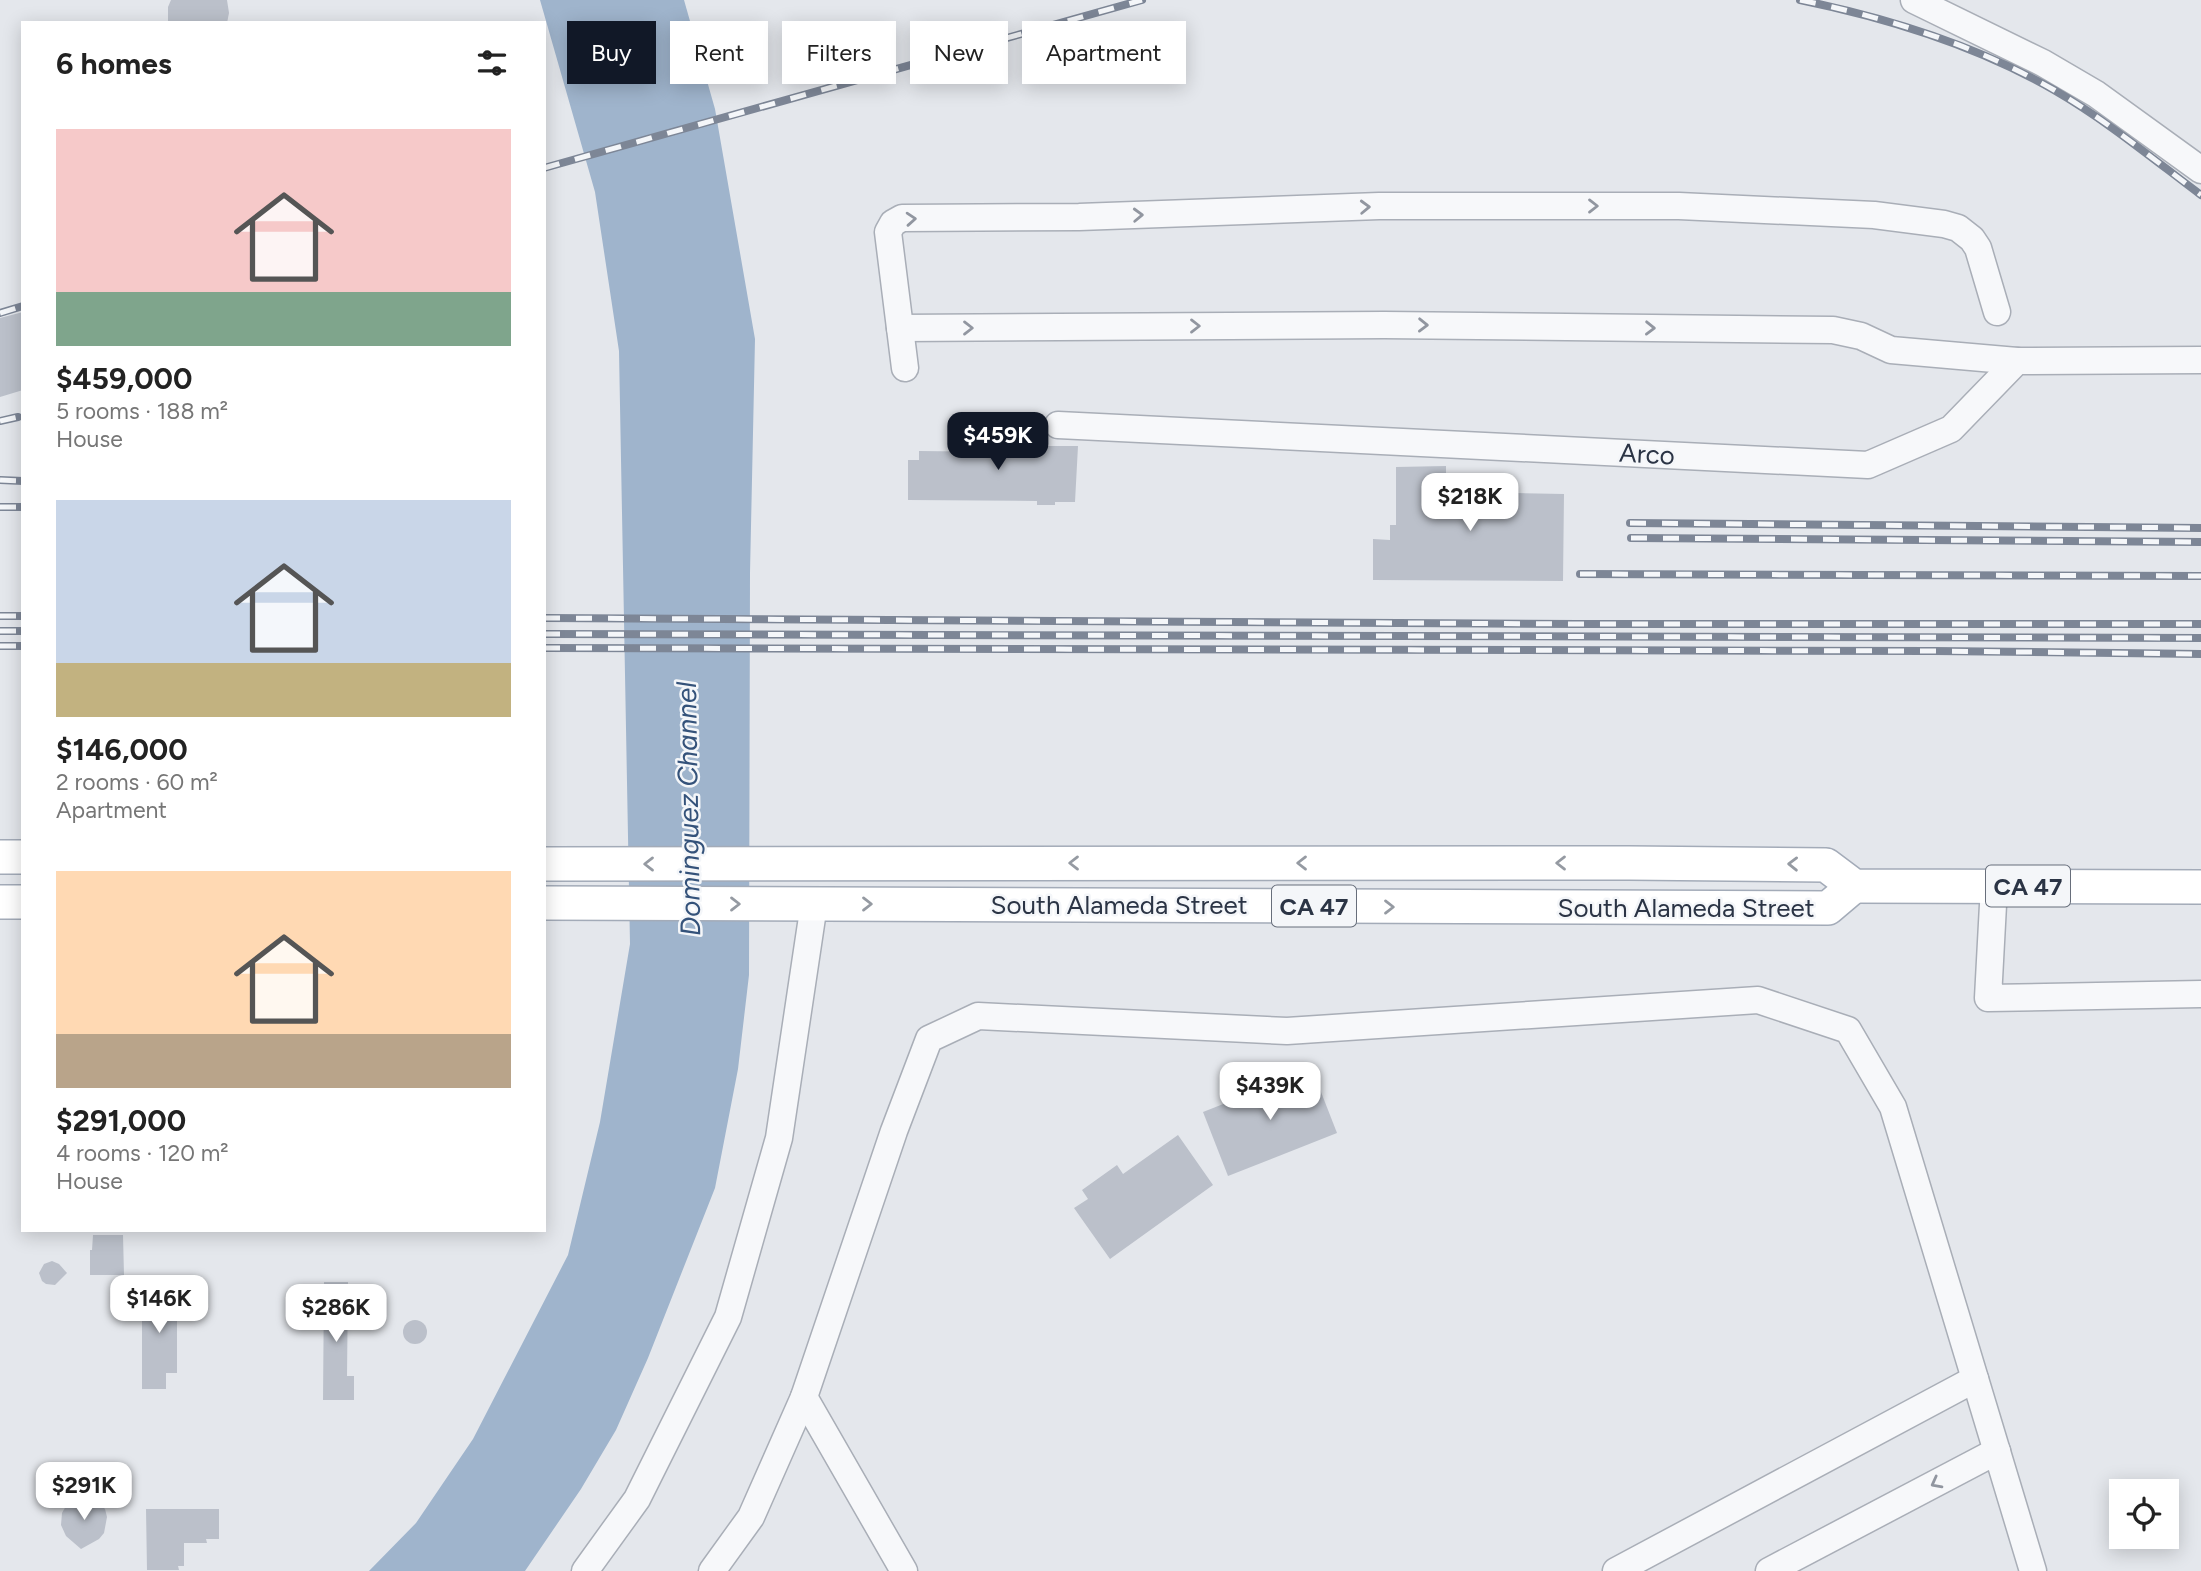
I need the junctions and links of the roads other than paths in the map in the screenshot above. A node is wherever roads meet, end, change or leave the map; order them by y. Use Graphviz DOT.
graph roads {
  1 [pos="1914,0"];
  2 [pos="2201,170"];
  3 [pos="1997,312"];
  4 [pos="900,328"];
  5 [pos="2201,360"];
  6 [pos="2017,361"];
  7 [pos="905,368"];
  8 [pos="1058,425"];
  9 [pos="0,857"];
  10 [pos="21,857"];
  11 [pos="546,864"];
  12 [pos="1854,886"];
  13 [pos="1994,886"];
  14 [pos="2201,887"];
  15 [pos="0,902"];
  16 [pos="21,902"];
  17 [pos="546,903"];
  18 [pos="806,904"];
  19 [pos="2201,994"];
  20 [pos="1975,1379"];
  21 [pos="804,1397"];
  22 [pos="1997,1451"];
  23 [pos="585,1571"];
  24 [pos="712,1571"];
  25 [pos="904,1571"];
  26 [pos="1616,1571"];
  27 [pos="1769,1571"];
  28 [pos="2033,1571"];
  1 -- 2 [label="lane"];
  4 -- 3 [label="lane, one-way"];
  4 -- 6 [label="lane, one-way"];
  4 -- 7 [label="lane"];
  5 -- 6 [label="lane"];
  6 -- 8 [label="lane, Arco"];
  9 -- 10 [label="main road"];
  12 -- 11 [label="main road, South Alameda Street / CA 47, one-way"];
  12 -- 13 [label="main road, CA 47"];
  18 -- 12 [label="main road, South Alameda Street / CA 47, one-way"];
  13 -- 14 [label="main road, CA 47"];
  13 -- 19 [label="lane"];
  15 -- 16 [label="main road"];
  17 -- 18 [label="main road, South Alameda Street / CA 47, one-way"];
  18 -- 23 [label="lane"];
  20 -- 21 [label="lane"];
  20 -- 22 [label="lane"];
  20 -- 26 [label="lane"];
  21 -- 24 [label="lane"];
  21 -- 25 [label="lane"];
  22 -- 27 [label="lane, one-way"];
  22 -- 28 [label="lane"];
}
